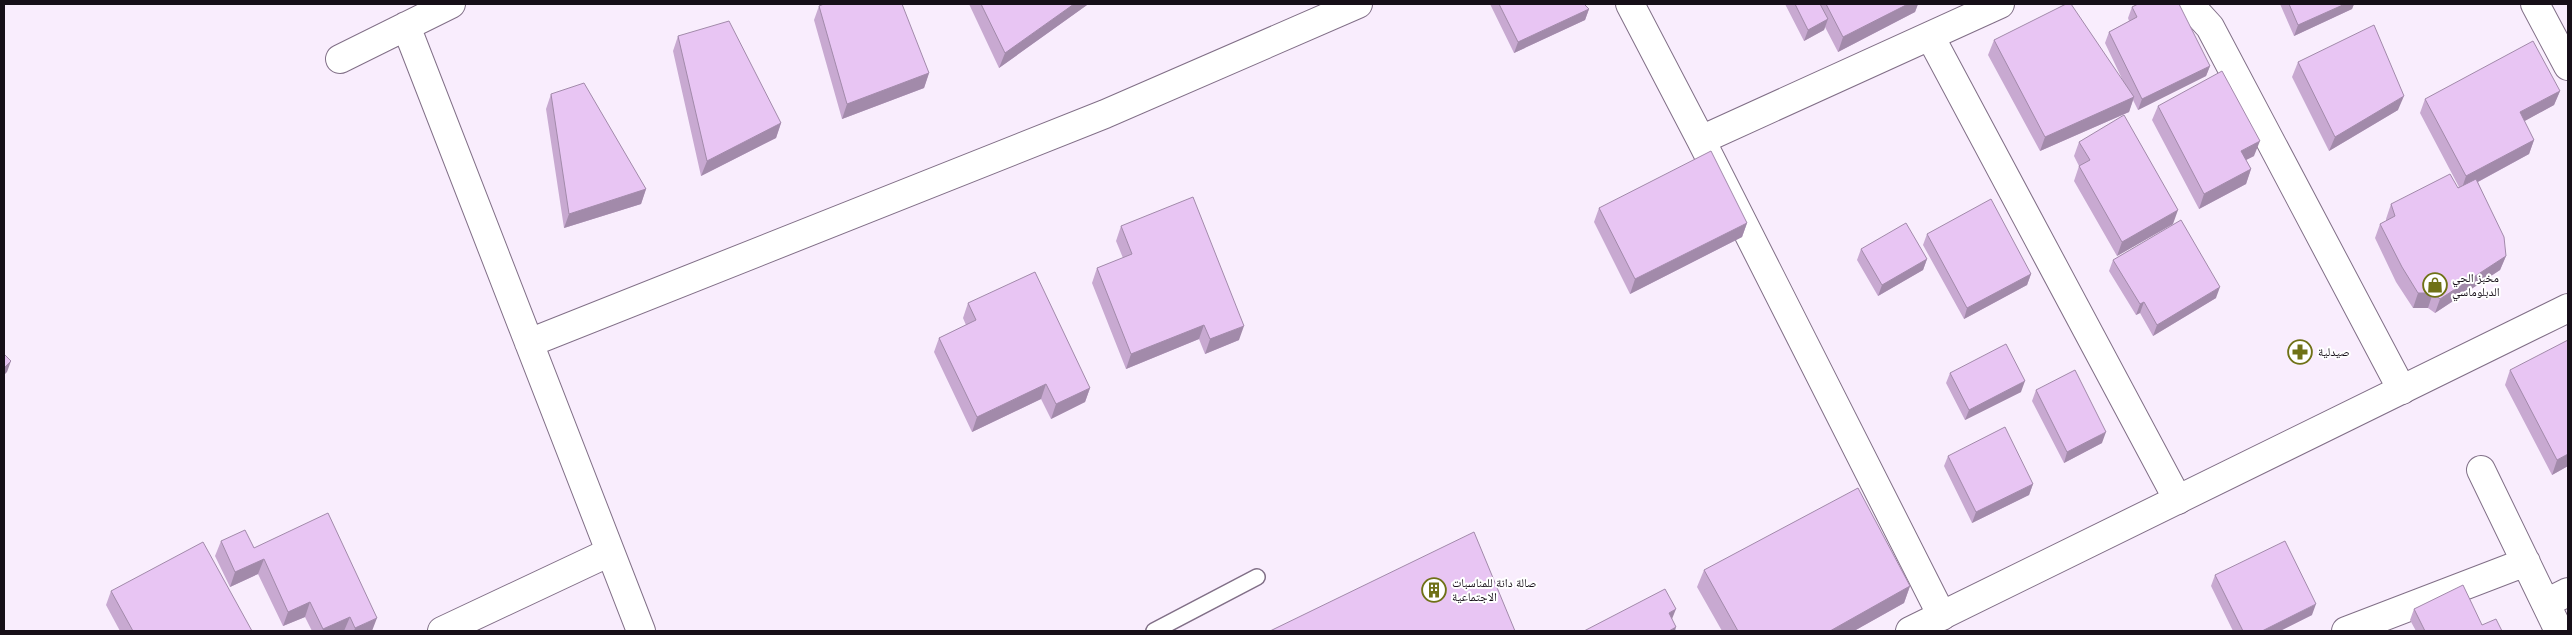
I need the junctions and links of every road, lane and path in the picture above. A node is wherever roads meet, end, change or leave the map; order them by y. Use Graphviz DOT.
graph roads {
  1 [pos="451,4"];
  2 [pos="1358,4"];
  3 [pos="1630,4"];
  4 [pos="2000,4"];
  5 [pos="2189,4"];
  6 [pos="2534,4"];
  7 [pos="406,26"];
  8 [pos="1930,36"];
  9 [pos="340,59"];
  10 [pos="2568,66"];
  11 [pos="1701,140"];
  12 [pos="2568,308"];
  13 [pos="529,343"];
  14 [pos="2402,390"];
  15 [pos="2482,470"];
  16 [pos="2178,500"];
  17 [pos="610,552"];
  18 [pos="2526,562"];
  19 [pos="1257,577"];
  20 [pos="2557,597"];
  21 [pos="1942,616"];
  22 [pos="442,631"];
  23 [pos="641,631"];
  24 [pos="1154,631"];
  25 [pos="1910,631"];
  26 [pos="2346,631"];
  27 [pos="2559,631"];
  1 -- 7 [label="street"];
  2 -- 13 [label="street"];
  3 -- 11 [label="street"];
  4 -- 8 [label="street"];
  5 -- 14 [label="street"];
  6 -- 10 [label="street"];
  7 -- 9 [label="street"];
  7 -- 13 [label="street"];
  8 -- 11 [label="street"];
  8 -- 16 [label="street"];
  11 -- 21 [label="street"];
  12 -- 14 [label="street"];
  13 -- 17 [label="street"];
  14 -- 16 [label="street"];
  15 -- 18 [label="street"];
  16 -- 21 [label="street"];
  17 -- 22 [label="street"];
  17 -- 23 [label="street"];
  18 -- 20 [label="street"];
  18 -- 26 [label="street"];
  19 -- 24 [label="lane"];
  20 -- 27 [label="street"];
  21 -- 25 [label="street"];
}
